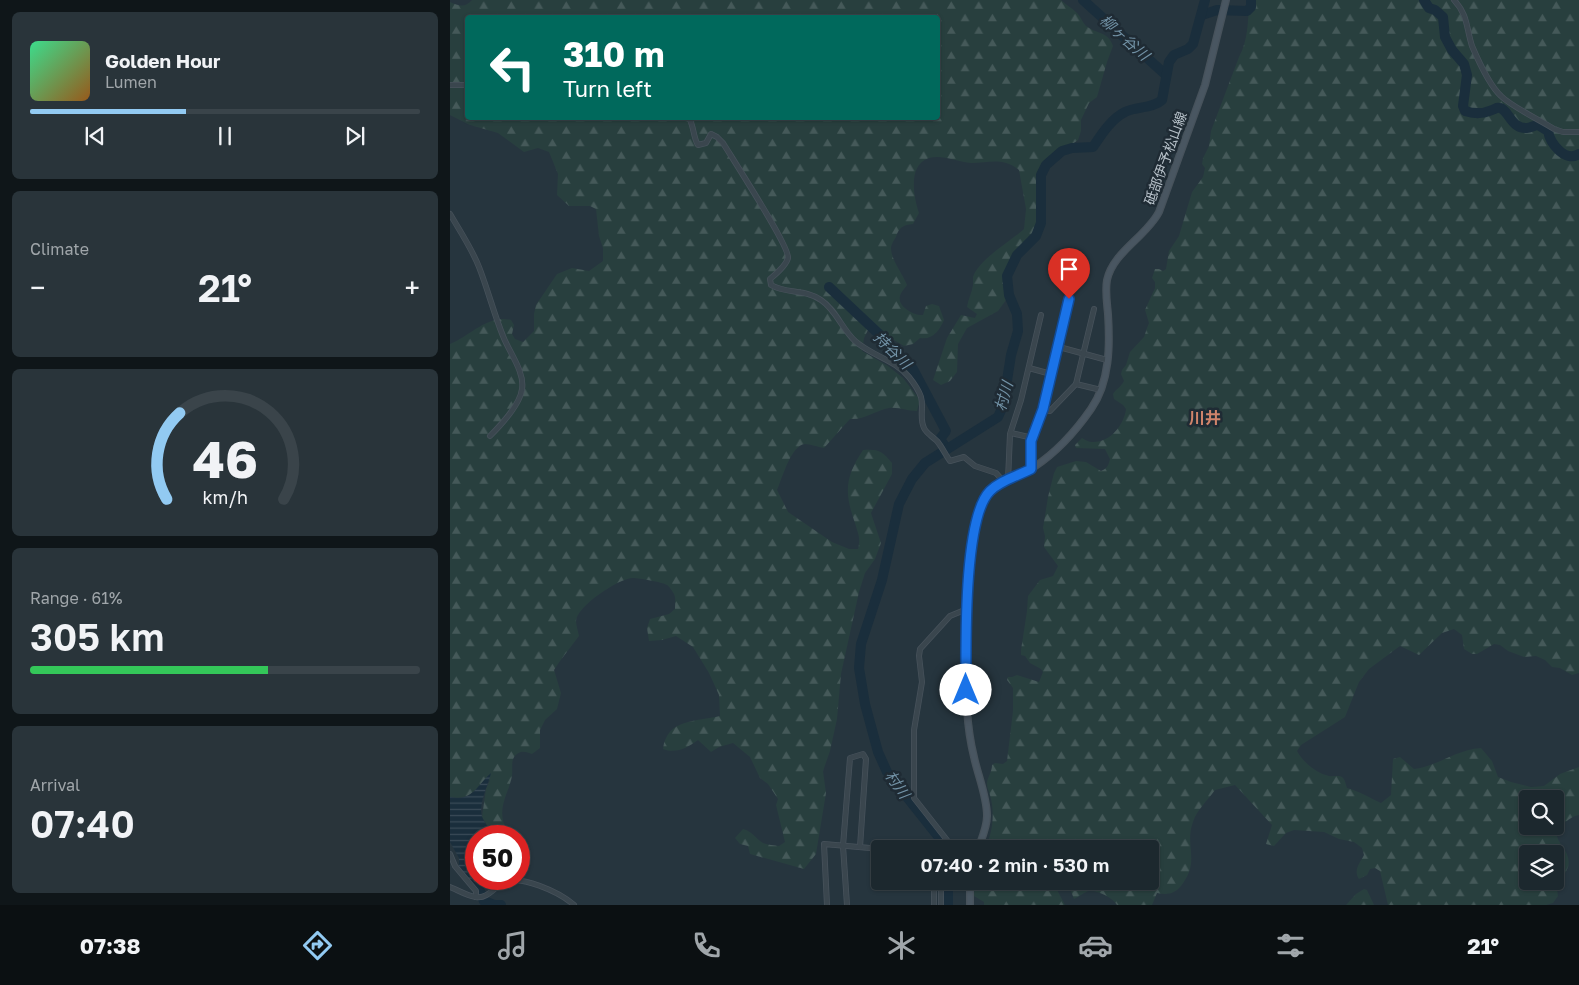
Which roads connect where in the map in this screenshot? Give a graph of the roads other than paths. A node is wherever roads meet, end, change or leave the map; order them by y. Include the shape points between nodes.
1 (1227, 0) edge
2 (1454, 0) edge
3 (450, 85) edge
4 (465, 85) edge
5 (690, 120) edge
6 (1579, 132) edge
7 (450, 214) edge
8 (1069, 299) dead end
9 (1094, 309) dead end
10 (1041, 315) dead end
11 (1059, 347) junction
12 (1082, 353) junction
13 (1108, 360) junction
14 (1029, 368) junction
15 (1051, 374) junction
16 (1076, 384) junction
17 (1101, 390) junction
18 (1043, 409) junction
19 (1011, 433) junction
20 (490, 436) dead end
21 (1033, 438) junction
22 (1031, 469) junction
23 (1006, 481) junction
24 (967, 609) junction
25 (947, 840) edge
26 (981, 840) edge
27 (843, 846) junction
28 (860, 847) junction
29 (871, 847) edge
30 (450, 854) edge
31 (450, 887) edge
32 (934, 890) edge
33 (941, 890) edge
34 (970, 890) edge
35 (476, 897) junction
36 (574, 905) edge
37 (827, 905) edge
38 (848, 905) edge
39 (934, 905) edge
40 (941, 905) edge
41 (970, 905) edge

1 - 13 main road, 砥部伊予松山線 via 1205,85 1159,212 1143,235 1120,256 1107,279
2 - 6 street via 1464,12 1477,58 1502,97 1554,129
3 - 4 street
5 - 23 street via 698,145 706,143 711,134 722,143 785,248 786,262 770,279 770,285 806,292 823,301 856,342 894,364 909,378 921,397 924,429 950,460 964,457
7 - 20 street via 479,268 521,379 522,390 517,402
8 - 11 street
9 - 12 street
10 - 14 street
11 - 12 street
11 - 15 street
12 - 13 street
12 - 16 street
13 - 17 main road, 砥部伊予松山線
14 - 15 street
14 - 19 street
15 - 18 street
16 - 17 street
16 - 18 street via 1050,411
17 - 22 main road, 砥部伊予松山線 via 1063,444
18 - 21 street
19 - 21 street
19 - 23 street
21 - 22 street
22 - 23 main road, 砥部伊予松山線
23 - 24 main road, 砥部伊予松山線 via 990,491 974,524
24 - 25 street via 950,616 920,649 922,682 914,730 914,798
24 - 26 main road, 砥部伊予松山線 via 966,706 987,816
27 - 28 street
27 - 28 street via 850,758 863,754 866,759
27 - 37 street via 824,844
27 - 38 street
28 - 29 street
30 - 35 street via 455,866 476,891
31 - 35 street
32 - 39 street
33 - 40 street
34 - 41 main road
35 - 36 street via 484,896 510,880 550,890

